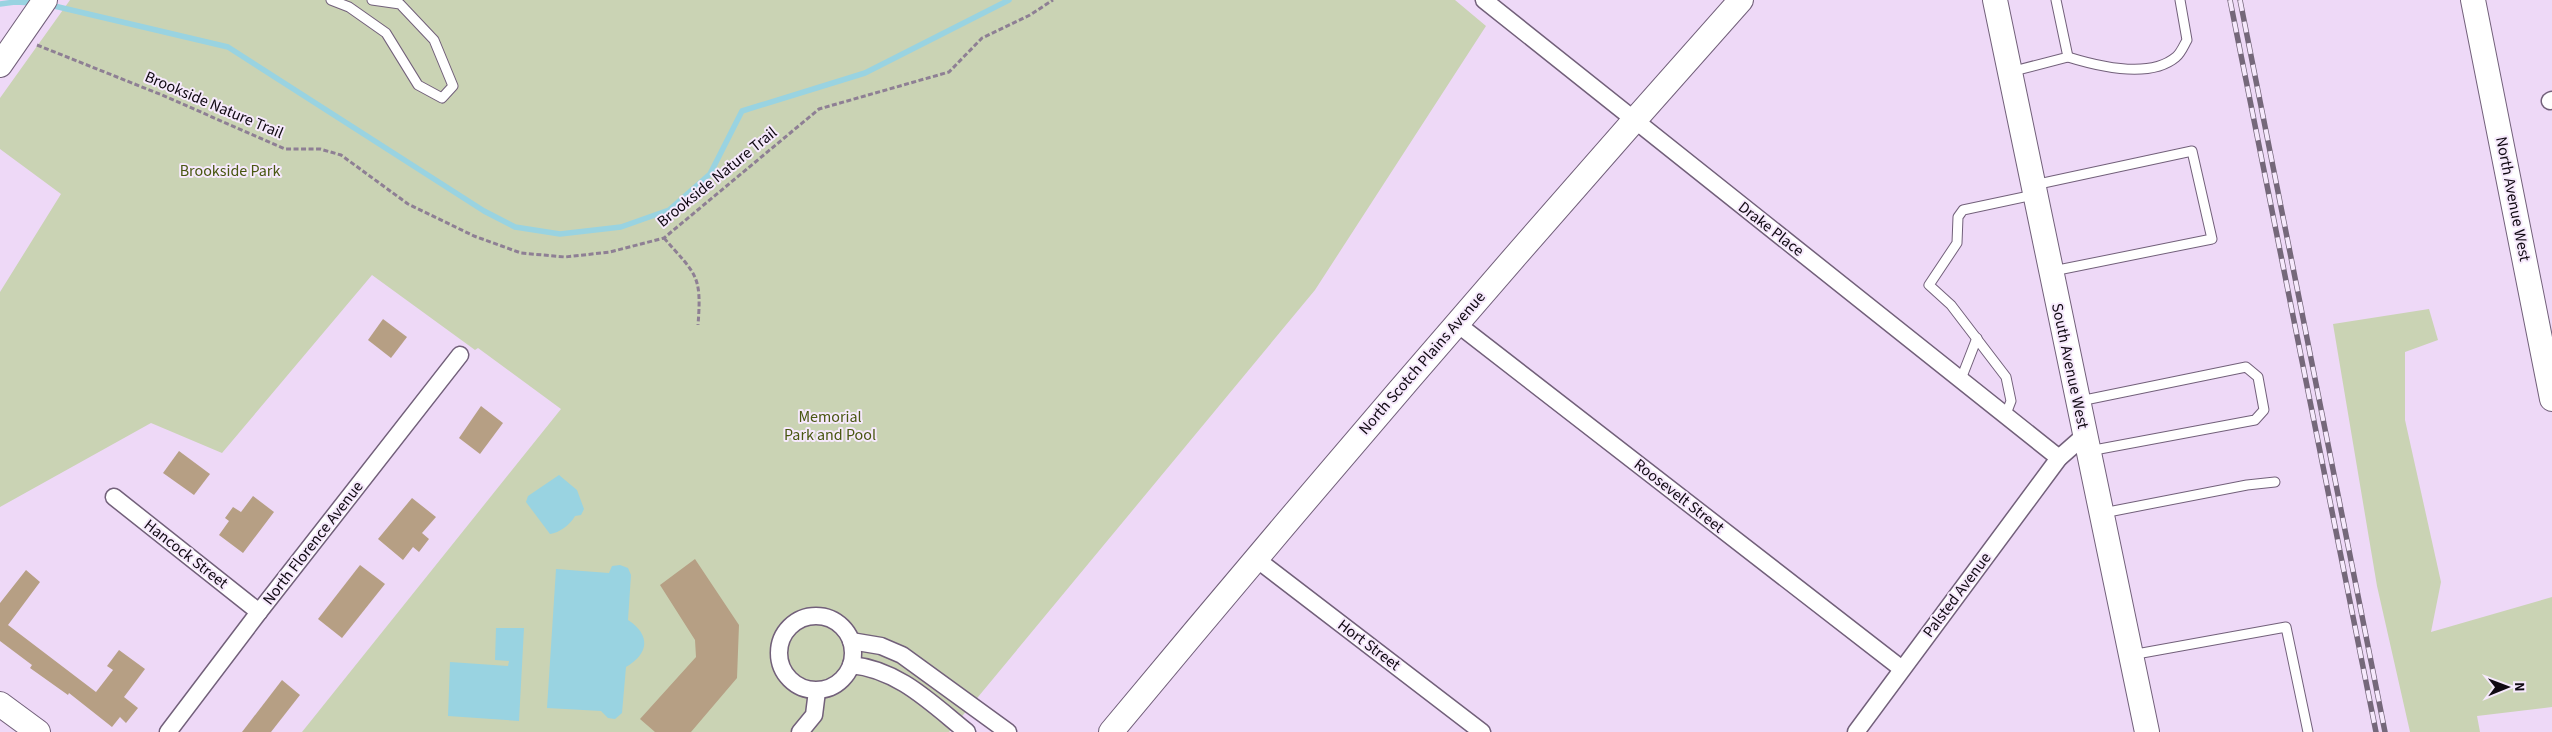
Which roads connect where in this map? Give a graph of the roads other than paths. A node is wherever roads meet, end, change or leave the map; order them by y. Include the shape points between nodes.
1 (45, 0) edge
2 (331, 0) edge
3 (372, 0) edge
4 (1484, 0) edge
5 (1741, 0) edge
6 (1995, 0) edge
7 (2056, 0) edge
8 (2180, 0) edge
9 (2473, 0) edge
10 (2068, 57) junction
11 (0, 65) edge
12 (2010, 72) junction
13 (1633, 121) junction
14 (2034, 190) junction
15 (2050, 272) junction
16 (1456, 323) junction
17 (1977, 338) junction
18 (460, 355) dead end
19 (1961, 379) junction
20 (2551, 391) edge
21 (2077, 401) junction
22 (2006, 414) junction
23 (2086, 444) junction
24 (2059, 458) junction
25 (2275, 482) dead end
26 (114, 497) dead end
27 (2100, 513) junction
28 (1255, 558) junction
29 (259, 612) junction
30 (851, 641) junction
31 (2131, 655) junction
32 (851, 665) junction
33 (1902, 669) junction
34 (817, 691) junction
35 (0, 704) edge
36 (38, 732) edge
37 (168, 732) edge
38 (800, 732) edge
39 (967, 732) edge
40 (1008, 732) edge
41 (1111, 732) edge
42 (1482, 732) edge
43 (1856, 732) edge
44 (2147, 732) edge
45 (2308, 732) edge

1 - 11 main road
2 - 3 lane via 349,7 386,33 418,85 442,98 453,86 434,40 400,4
4 - 13 street, Drake Place
5 - 13 main road, North Scotch Plains Avenue
6 - 12 main road, South Avenue West
7 - 10 lane
8 - 10 lane via 2187,40 2176,56 2154,67 2131,68 2099,66
9 - 20 main road, North Avenue West
10 - 12 lane
12 - 14 main road, South Avenue West
13 - 16 main road, North Scotch Plains Avenue
13 - 19 street, Drake Place
14 - 15 main road, South Avenue West
14 - 15 lane via 2192,151 2212,240
14 - 17 lane via 1962,210 1958,217 1957,243 1929,285 1951,305
15 - 21 main road, South Avenue West
16 - 28 main road, North Scotch Plains Avenue
16 - 33 street, Roosevelt Street
17 - 19 lane
17 - 22 lane via 2006,377 2011,401
18 - 29 street, North Florence Avenue
19 - 22 street, Drake Place
21 - 23 main road, South Avenue West
21 - 23 lane via 2246,367 2258,377 2264,410 2255,420
22 - 24 street, Drake Place
23 - 24 street, Palsted Avenue
23 - 27 main road, South Avenue West
24 - 33 street, Palsted Avenue
25 - 27 lane via 2247,484
26 - 29 street, Hancock Street
27 - 31 main road, South Avenue West
28 - 41 main road, North Scotch Plains Avenue
28 - 42 street, Hort Street
29 - 37 street, North Florence Avenue
30 - 32 street
30 - 34 street via 838,624 817,616 805,617 786,631 778,654 783,671 794,684
30 - 40 street via 881,646 902,655
31 - 44 main road, South Avenue West
31 - 45 lane via 2286,627
32 - 34 street via 838,684
32 - 39 street via 878,669 895,678
33 - 43 street, Palsted Avenue
34 - 38 street via 814,715
35 - 36 main road

